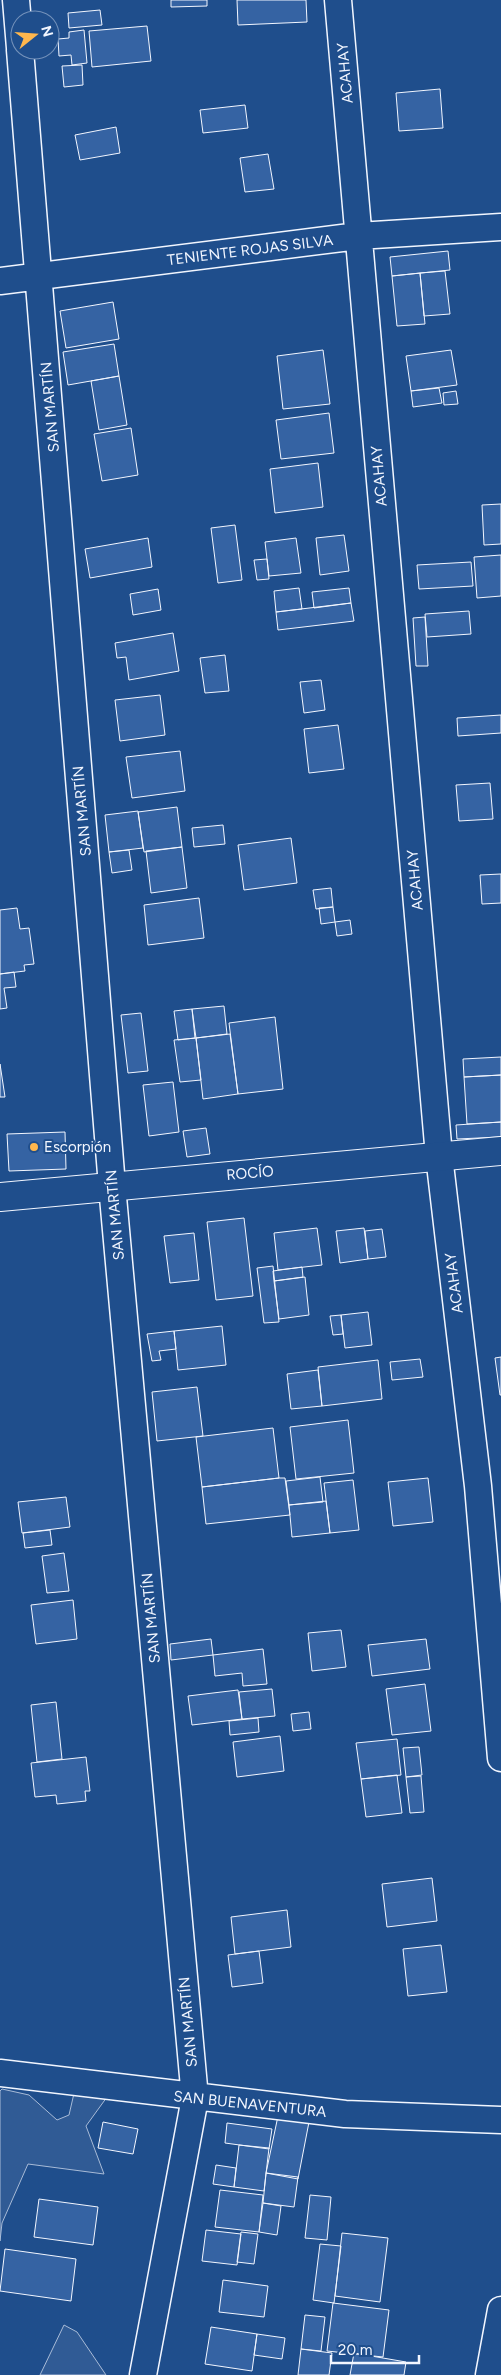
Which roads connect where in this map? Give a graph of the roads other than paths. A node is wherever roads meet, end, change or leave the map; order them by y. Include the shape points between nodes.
1 (338, 0) edge
2 (21, 60) edge
3 (501, 227) edge
4 (358, 236) junction
5 (40, 277) junction
6 (0, 281) edge
7 (501, 1151) edge
8 (439, 1156) junction
9 (112, 1186) junction
10 (0, 1196) edge
11 (490, 1484) edge
12 (501, 1758) edge
13 (0, 2073) edge
14 (195, 2098) junction
15 (501, 2120) edge
16 (501, 2310) edge
17 (143, 2375) edge
18 (490, 2375) edge

1 - 4 street, ACAHAY
2 - 5 street, SAN MARTÍN
3 - 4 street, TENIENTE ROJAS SILVA
4 - 5 street, TENIENTE ROJAS SILVA
4 - 8 street, ACAHAY
5 - 6 street, TENIENTE ROJAS SILVA
5 - 9 street, SAN MARTÍN
7 - 8 main road, ROCÍO
8 - 9 main road, ROCÍO
8 - 11 street, ACAHAY
9 - 10 main road, ROCÍO
9 - 14 street, SAN MARTÍN
11 - 12 street, ACAHAY
13 - 14 street, SAN BUENAVENTURA
14 - 15 street, SAN BUENAVENTURA via 345,2114
14 - 17 street, SAN MARTÍN
16 - 18 street

